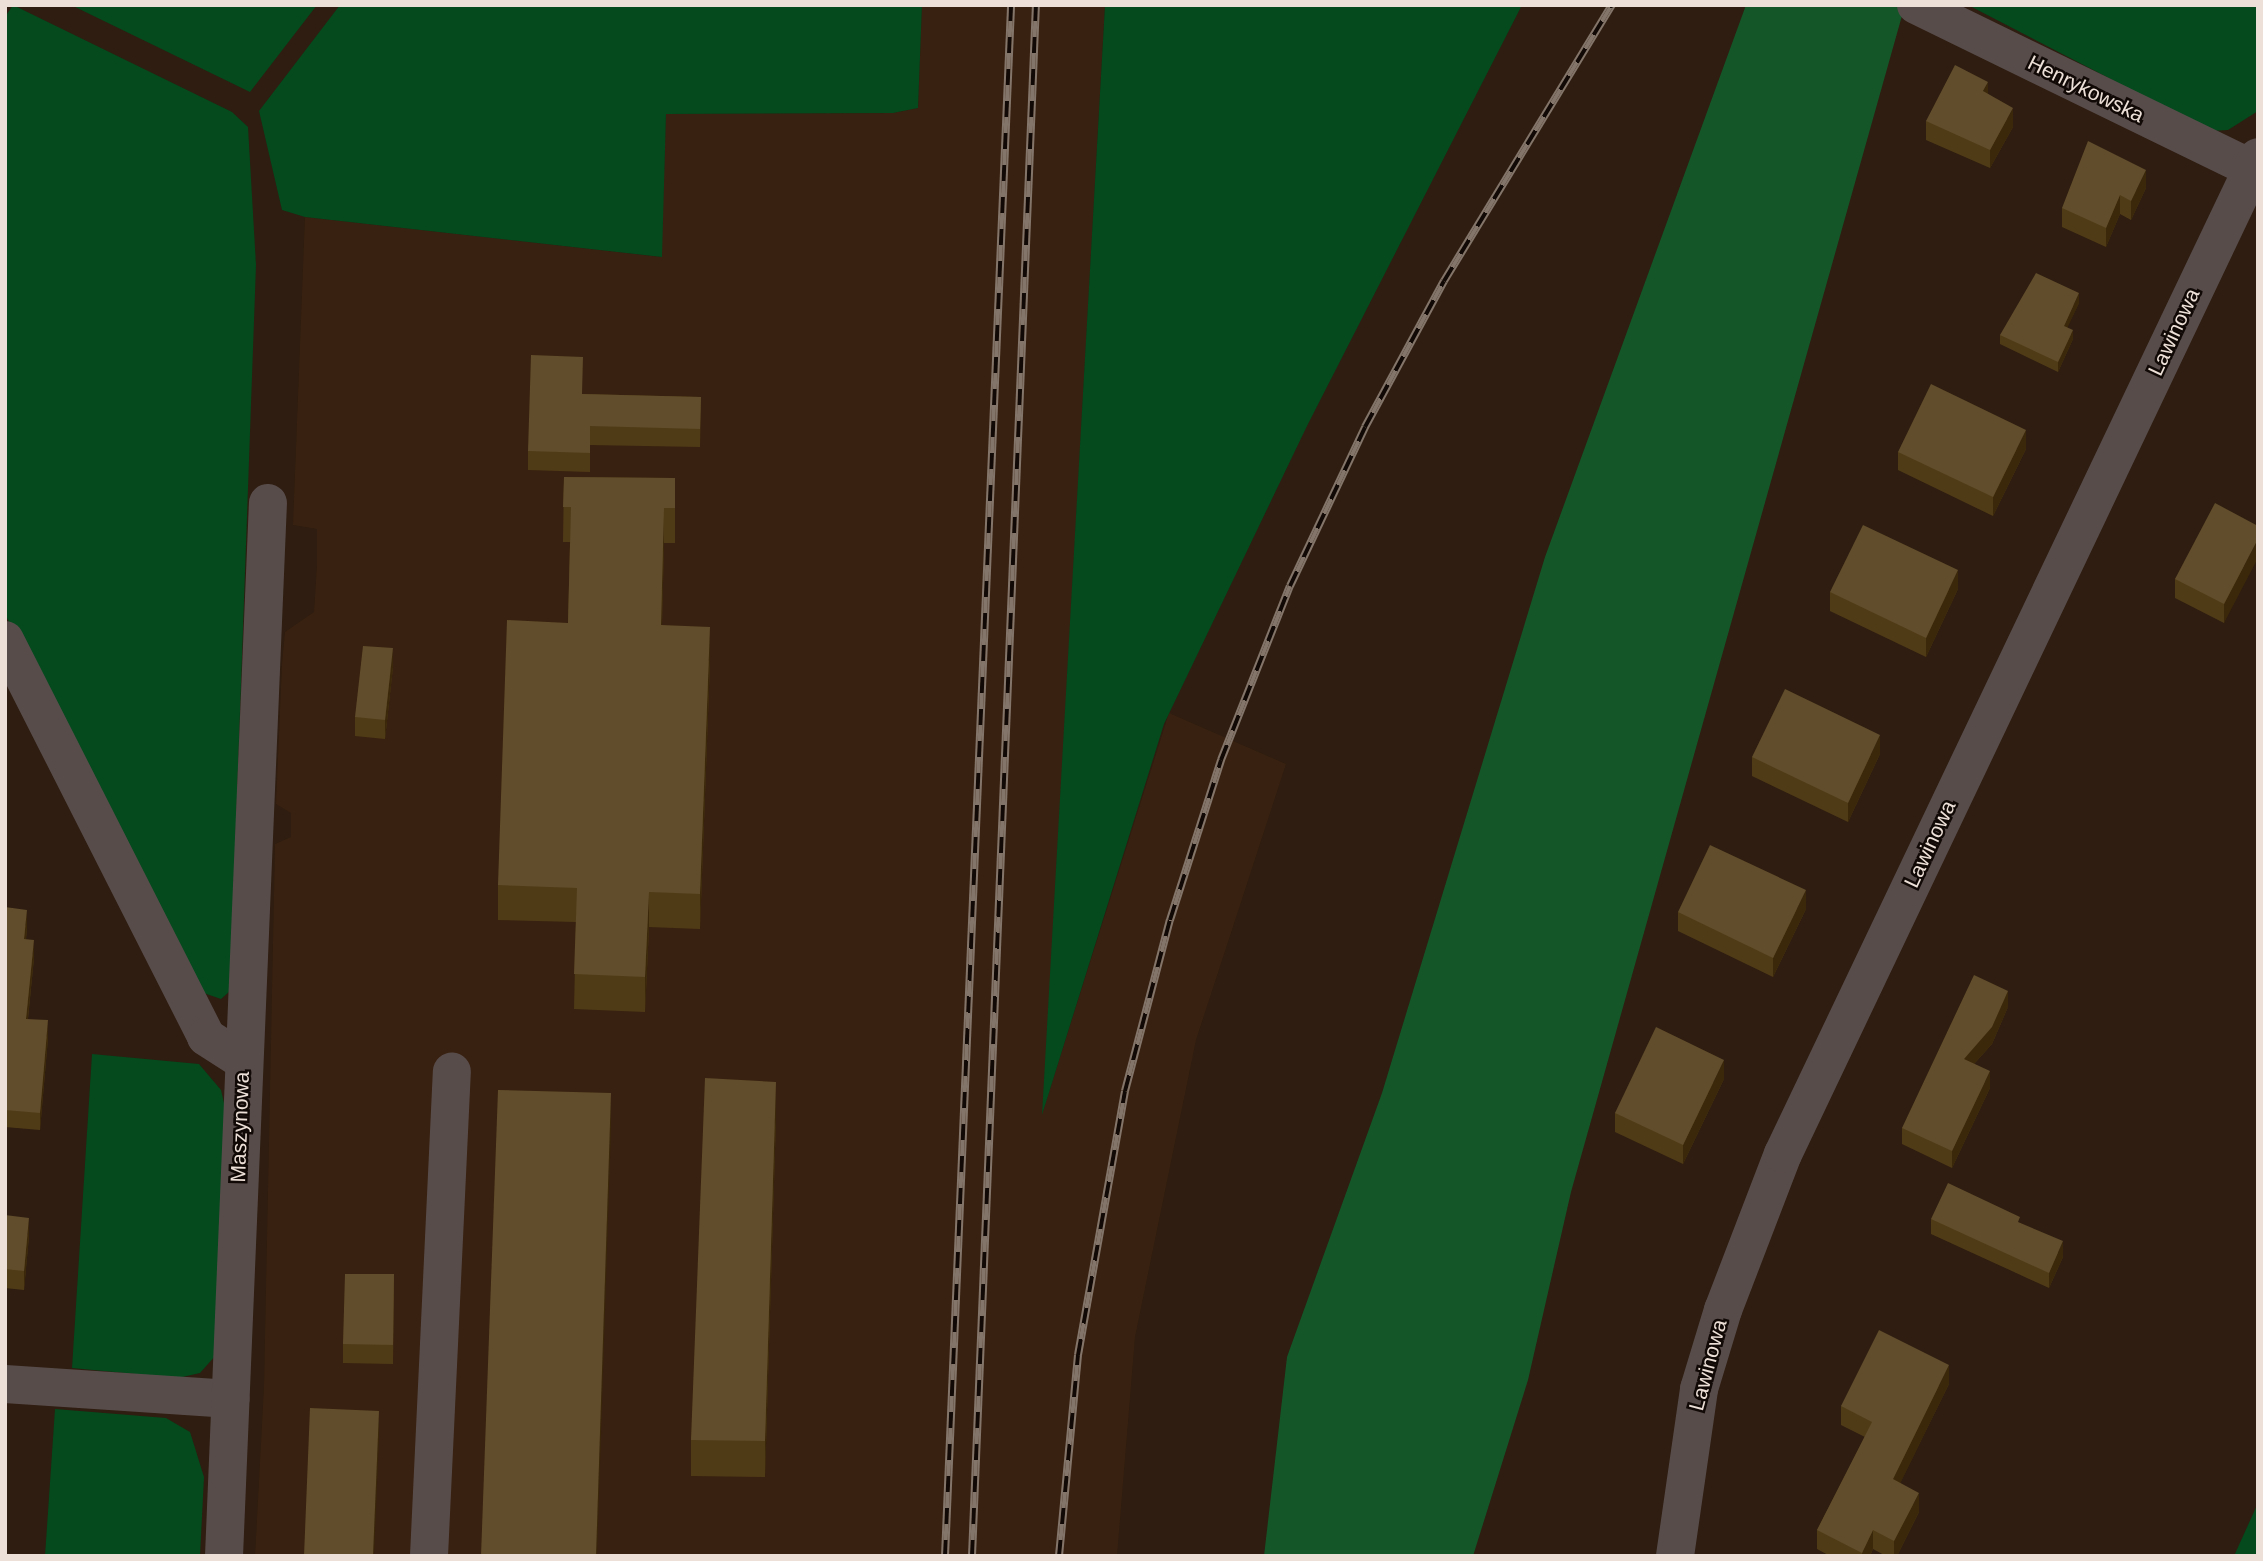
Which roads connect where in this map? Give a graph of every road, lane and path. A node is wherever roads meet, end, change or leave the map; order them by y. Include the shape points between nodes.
1 (1916, 5) edge
2 (2256, 166) edge
3 (268, 503) dead end
4 (5, 640) edge
5 (242, 1060) junction
6 (452, 1072) dead end
7 (5, 1384) edge
8 (231, 1399) junction
9 (224, 1556) edge
10 (429, 1556) edge
11 (1675, 1556) edge

1 - 2 street, Henrykowska
2 - 11 street, Lawinowa via 1783,1154 1723,1310 1699,1389
3 - 5 street
4 - 5 street, Maszynowa via 206,1037
5 - 8 street, Maszynowa
6 - 10 street
7 - 8 street
8 - 9 street, Maszynowa

